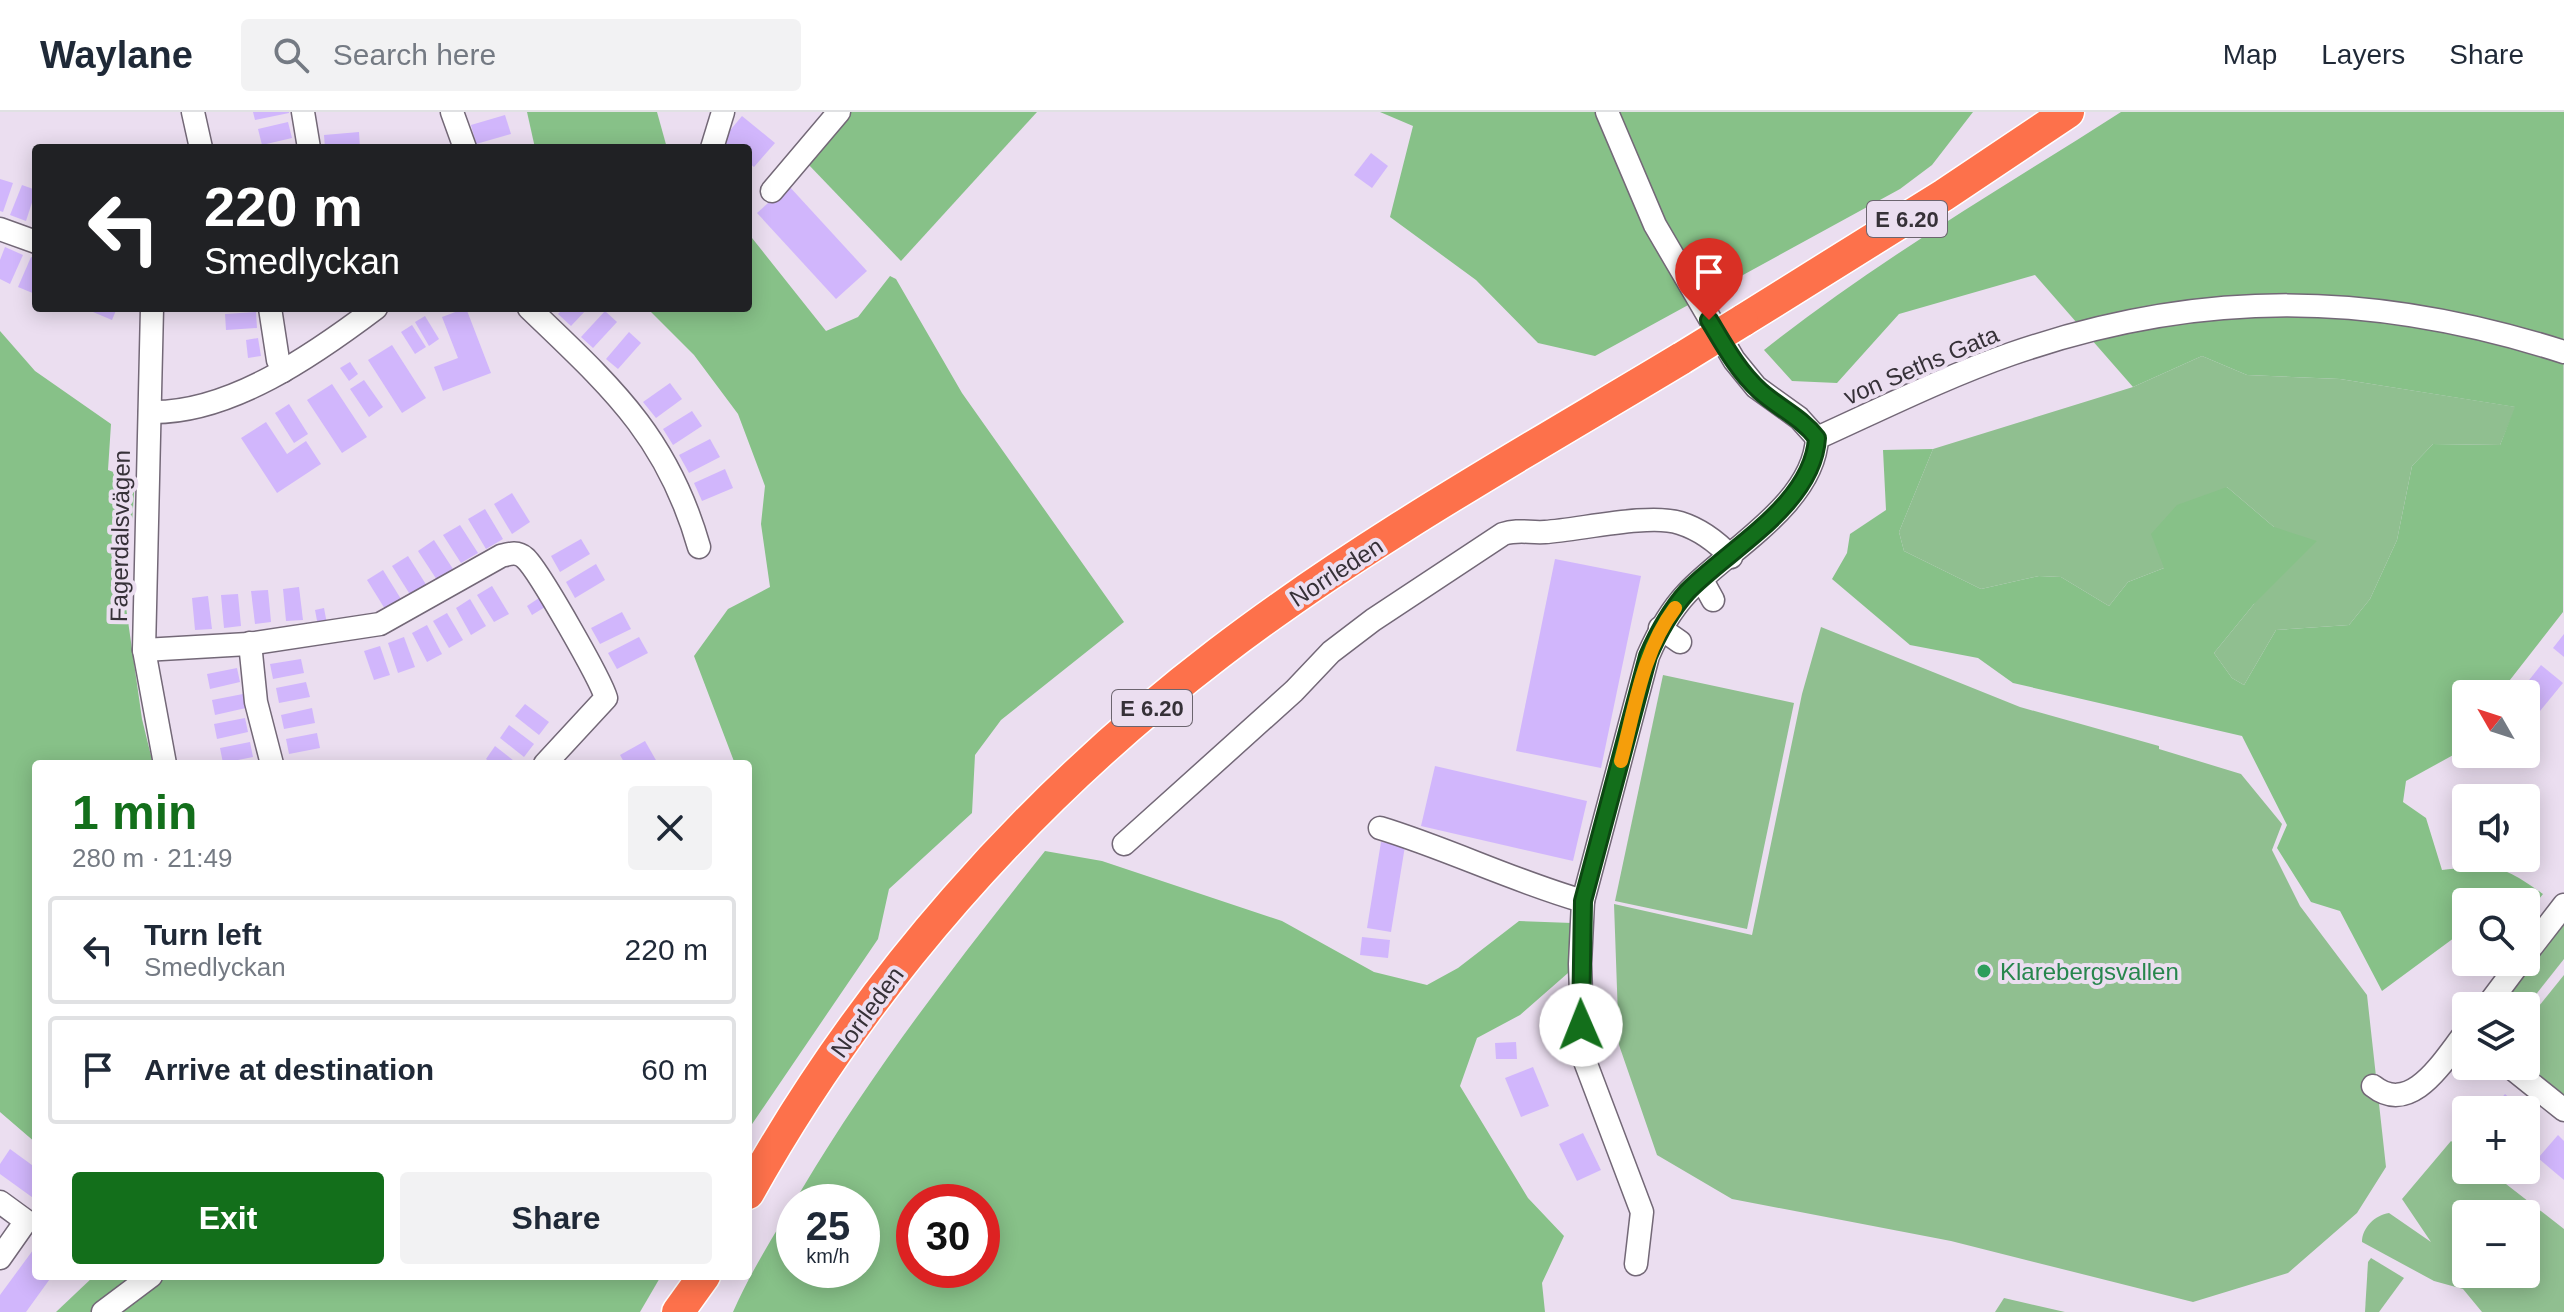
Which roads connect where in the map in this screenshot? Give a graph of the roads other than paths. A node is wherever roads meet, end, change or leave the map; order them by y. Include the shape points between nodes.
1 (193, 112) edge
2 (303, 112) edge
3 (452, 112) edge
4 (723, 112) edge
5 (839, 112) edge
6 (1607, 112) edge
7 (2068, 112) edge
8 (200, 144) edge
9 (308, 144) edge
10 (464, 144) edge
11 (713, 144) edge
12 (772, 191) dead end
13 (0, 229) edge
14 (32, 241) edge
15 (152, 312) edge
16 (271, 312) edge
17 (370, 312) edge
18 (533, 312) edge
19 (2564, 352) edge
20 (283, 371) junction
21 (150, 412) junction
22 (1817, 438) junction
23 (699, 547) dead end
24 (1731, 557) junction
25 (1660, 628) junction
26 (1680, 642) dead end
27 (250, 643) junction
28 (144, 650) junction
29 (164, 760) edge
30 (271, 760) edge
31 (549, 760) edge
32 (1380, 828) dead end
33 (1124, 844) dead end
34 (1583, 901) junction
35 (2564, 905) edge
36 (2540, 936) edge
37 (2452, 1049) edge
38 (2526, 1080) edge
39 (2373, 1086) dead end
40 (2564, 1110) edge
41 (752, 1187) edge
42 (0, 1202) edge
43 (0, 1258) edge
44 (1636, 1264) dead end
45 (146, 1280) edge
46 (701, 1280) edge
47 (704, 1280) edge
48 (103, 1312) edge
49 (678, 1312) edge
50 (694, 1312) edge

1 - 8 street
2 - 9 street
3 - 10 street
4 - 11 street
5 - 12 street
6 - 22 street via 1655,225 1734,360 1756,387
7 - 41 highway, Norrleden / E 6.20, bridge via 1906,220 1494,470 1219,653 1087,764 925,933 850,1032
13 - 14 street
15 - 21 street, Fagerdalsvägen
16 - 20 street
17 - 20 street
18 - 23 street via 608,383 654,442 686,505
19 - 22 street, von Seths Gata via 2480,328 2360,307 2284,303 2191,309 2012,354
20 - 21 street via 197,406
21 - 28 street, Fagerdalsvägen
22 - 24 street via 1814,456 1780,511
24 - 25 street via 1707,590
24 - 33 street via 1677,522 1541,533 1517,529 1503,534 1331,652
25 - 26 street
25 - 34 street
27 - 28 street
27 - 30 street via 256,702
27 - 31 street via 380,624 515,553 525,558 559,612 606,698
28 - 29 street, Fagerdalsvägen
32 - 34 street
34 - 44 street via 1581,1043 1642,1212
35 - 36 street
37 - 39 street via 2423,1084 2405,1095 2393,1097
38 - 40 street
42 - 43 street via 26,1221
45 - 48 street
46 - 49 highway
47 - 50 highway

